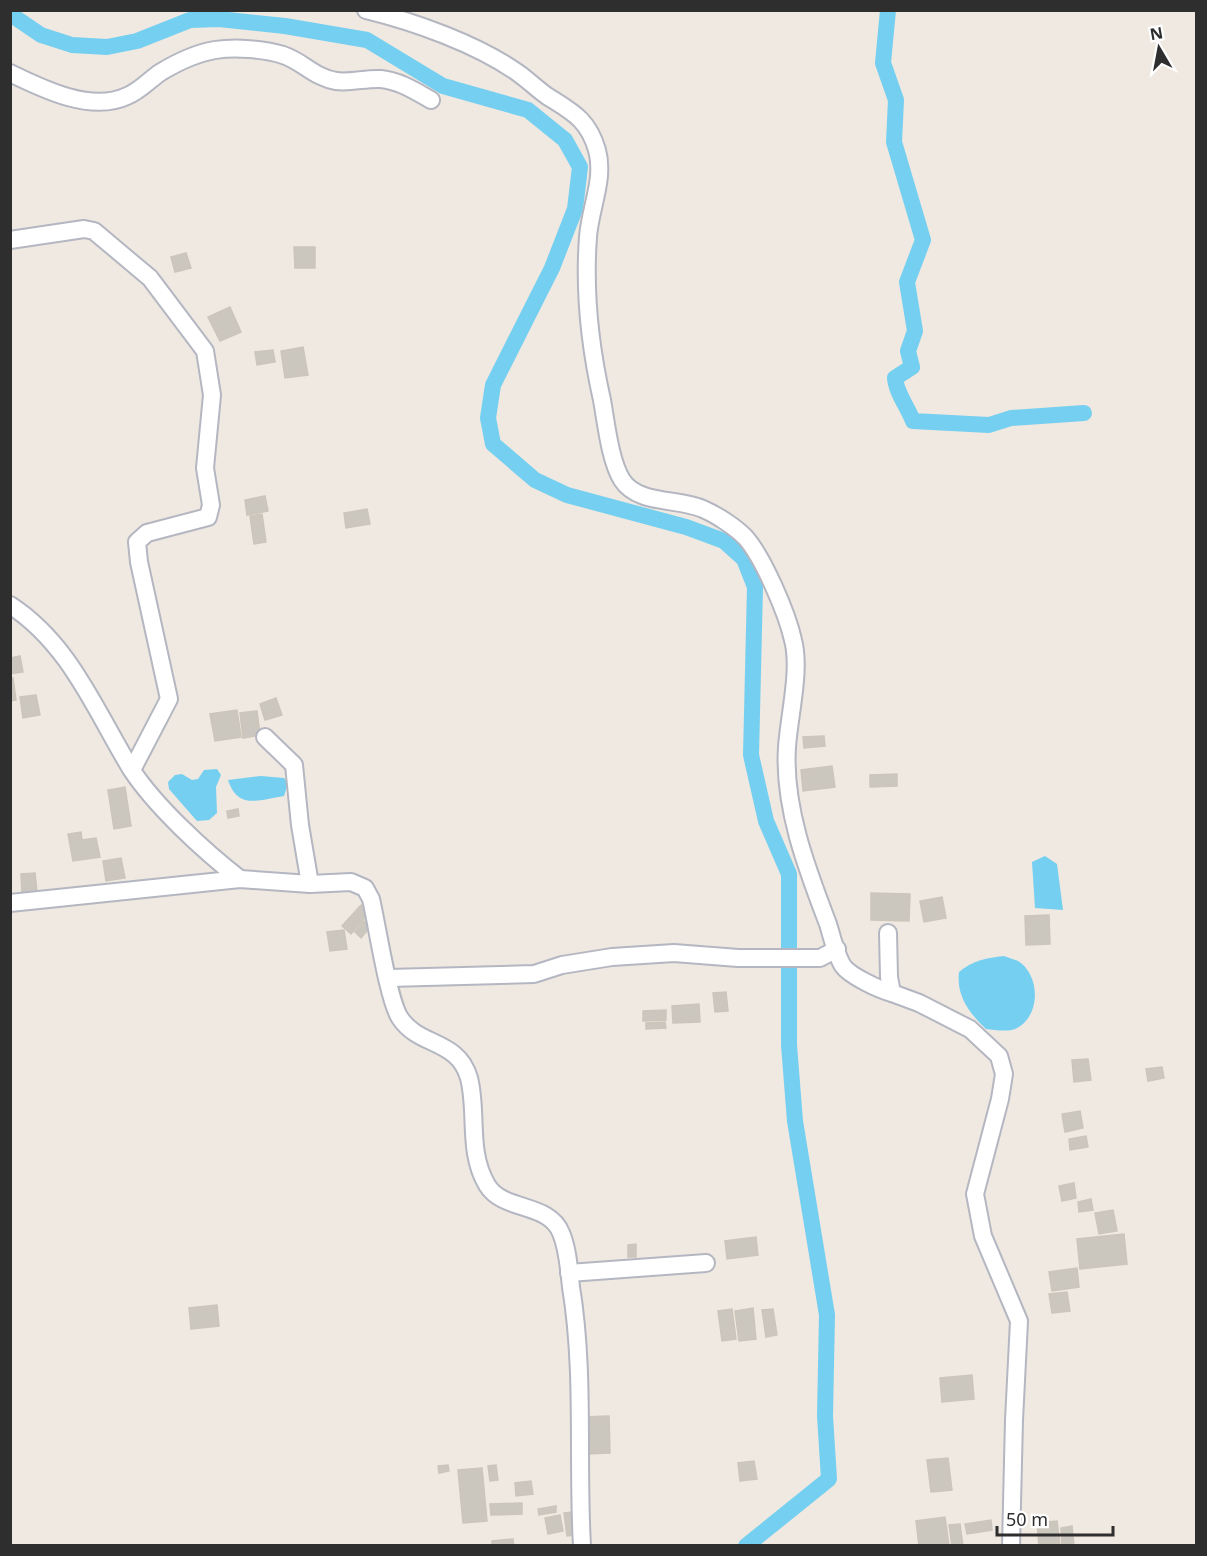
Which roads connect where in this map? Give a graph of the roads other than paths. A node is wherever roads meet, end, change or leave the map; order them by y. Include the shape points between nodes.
1 (366, 10) edge
2 (10, 72) edge
3 (431, 100) dead end
4 (10, 240) edge
5 (10, 605) edge
6 (265, 737) dead end
7 (132, 770) junction
8 (240, 879) junction
9 (310, 884) junction
10 (10, 903) edge
11 (888, 933) dead end
12 (837, 949) junction
13 (389, 978) junction
14 (892, 993) junction
15 (706, 1263) dead end
16 (569, 1273) junction
17 (582, 1545) edge
18 (1011, 1545) edge

1 - 12 street via 481,51 570,108 586,126 597,150 600,177 588,237 591,338 621,480 632,491 702,508 744,536 761,561 794,642 794,691 786,749 789,798 809,872
2 - 3 street via 54,93 83,100 114,101 184,60 215,50 251,50 284,55 337,81 403,84
4 - 7 street via 94,231 150,278 205,351 212,395 205,468 211,505 208,517 147,533 137,542 169,699
5 - 7 street via 30,617 75,670
6 - 9 street via 294,765
7 - 8 street via 180,825
8 - 9 street
8 - 10 street
9 - 13 street via 351,882 365,888
11 - 14 street
12 - 13 street via 820,958 674,953 612,957 534,974
12 - 14 street via 844,968 879,990
13 - 16 street via 399,1017 417,1035 458,1056 469,1078 473,1134 479,1168 488,1187 505,1200 545,1214 561,1231
14 - 18 street via 970,1029 999,1056 1004,1074 975,1194 983,1236 1019,1321
15 - 16 street
16 - 17 street via 577,1319

